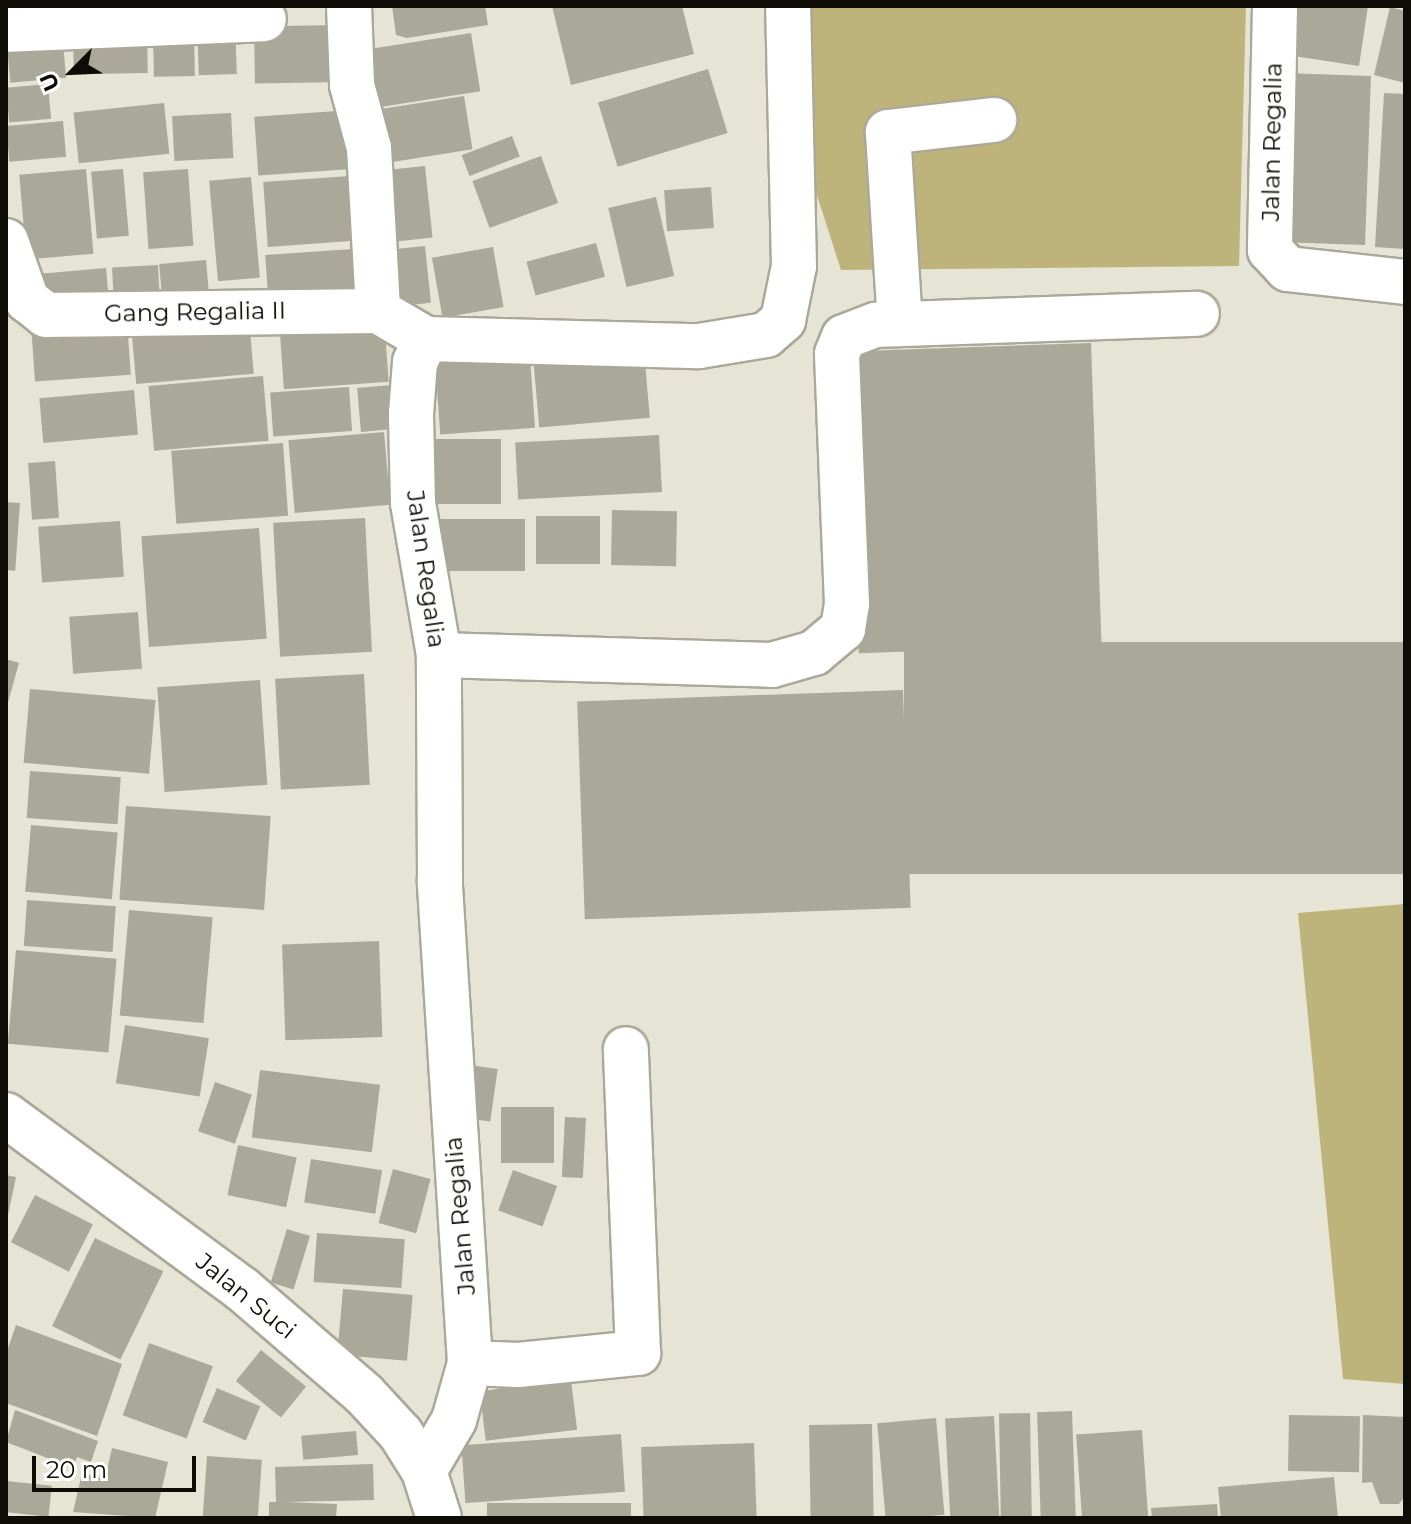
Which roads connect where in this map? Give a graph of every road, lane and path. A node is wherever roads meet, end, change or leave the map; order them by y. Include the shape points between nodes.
1 (349, 6) edge
2 (788, 6) edge
3 (1275, 6) edge
4 (264, 19) dead end
5 (6, 30) edge
6 (994, 120) dead end
7 (6, 241) edge
8 (1405, 282) edge
9 (378, 311) junction
10 (1197, 314) dead end
11 (900, 324) junction
12 (426, 339) junction
13 (439, 655) junction
14 (626, 1049) dead end
15 (6, 1115) edge
16 (470, 1363) junction
17 (424, 1471) junction
18 (439, 1518) edge

1 - 9 street via 352,85 369,148
2 - 12 street via 794,266 783,320 766,335 738,344
3 - 8 street, Jalan Regalia via 1270,250 1288,269
4 - 5 street
6 - 11 street via 888,132
7 - 9 street, Gang Regalia II via 33,311 46,315
9 - 12 street
10 - 11 street
11 - 13 street via 857,330 844,337 837,354 847,604 843,629 830,645 772,665
12 - 13 street, Jalan Regalia via 415,362 413,503
13 - 16 street, Jalan Regalia via 440,880
14 - 16 street via 638,1353 518,1365
15 - 17 street, Jalan Suci via 242,1289 364,1394 401,1434
16 - 17 street, Jalan Regalia via 454,1420
17 - 18 street, Jalan Suci

